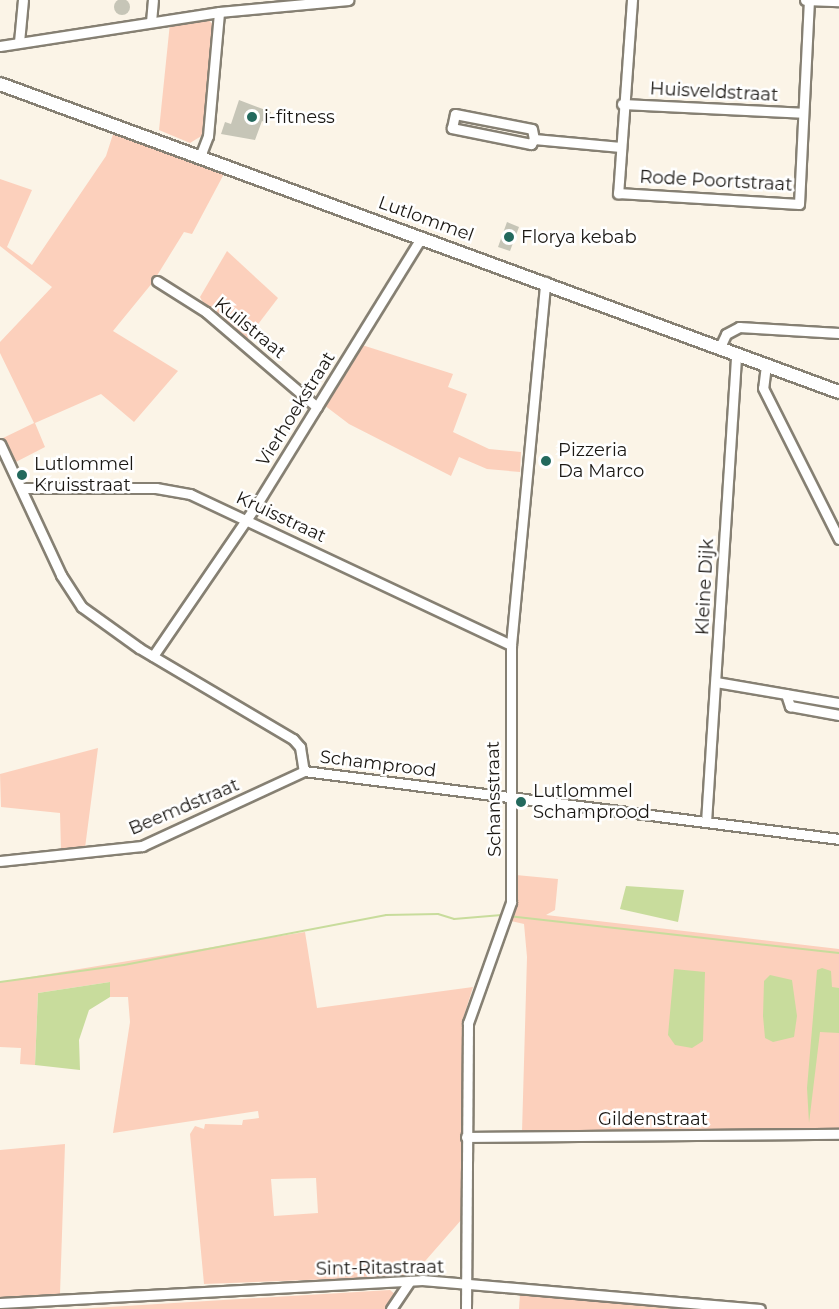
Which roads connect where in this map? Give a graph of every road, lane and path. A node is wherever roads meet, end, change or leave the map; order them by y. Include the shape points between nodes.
1 (23, 0) edge
2 (153, 0) edge
3 (348, 0) edge
4 (632, 0) edge
5 (807, 0) edge
6 (839, 1) edge
7 (219, 12) junction
8 (151, 22) junction
9 (19, 42) junction
10 (0, 46) edge
11 (0, 84) edge
12 (622, 104) junction
13 (803, 113) junction
14 (534, 139) junction
15 (621, 147) junction
16 (201, 154) junction
17 (422, 237) junction
18 (157, 281) dead end
19 (545, 282) junction
20 (839, 333) edge
21 (720, 347) junction
22 (736, 354) junction
23 (766, 365) junction
24 (839, 392) edge
25 (317, 407) junction
26 (0, 444) edge
27 (21, 489) junction
28 (247, 518) junction
29 (839, 539) edge
30 (511, 645) junction
31 (153, 656) junction
32 (716, 682) junction
33 (786, 694) junction
34 (839, 703) edge
35 (839, 715) edge
36 (304, 771) junction
37 (513, 798) junction
38 (706, 822) junction
39 (839, 839) edge
40 (0, 861) edge
41 (839, 1134) edge
42 (466, 1137) junction
43 (410, 1281) junction
44 (466, 1284) junction
45 (0, 1303) edge
46 (391, 1309) edge
47 (466, 1309) edge
48 (760, 1309) edge

1 - 9 street
2 - 8 street
3 - 7 street
4 - 12 street
5 - 6 street
5 - 13 street, Rode Poortstraat
7 - 8 street
7 - 16 street via 208,136
8 - 9 street
9 - 10 street
11 - 16 main road, Lutlommel
12 - 13 street, Huisveldstraat
12 - 15 street
13 - 15 street, Rode Poortstraat via 799,204 618,193
14 - 14 street via 532,129 454,114 452,128 531,144
14 - 15 street
16 - 17 main road, Lutlommel
17 - 19 main road, Lutlommel
17 - 25 street, Vierhoekstraat
18 - 25 street, Kuilstraat via 232,333
19 - 21 main road, Lutlommel
19 - 30 street, Schansstraat via 540,298
20 - 21 street via 739,327 726,334
21 - 22 main road, Lutlommel
22 - 23 main road, Lutlommel
22 - 32 street, Kleine Dijk
23 - 24 main road, Lutlommel
23 - 29 street via 763,388
25 - 28 street, Vierhoekstraat
26 - 27 street, Schamprood
27 - 28 street, Kruisstraat via 172,489
27 - 31 street, Schamprood via 71,594 99,621
28 - 30 street, Kruisstraat
28 - 31 street, Vierhoekstraat
30 - 37 street, Schansstraat
31 - 36 street, Schamprood via 293,740 300,747
32 - 33 street
32 - 38 street, Kleine Dijk
33 - 34 street
33 - 35 street via 790,706
36 - 37 street, Schamprood
36 - 40 street, Beemdstraat via 142,846
37 - 38 street, Schamprood
37 - 42 street, Schansstraat via 509,917 469,1011
38 - 39 street, Schamprood
41 - 42 street, Gildenstraat
42 - 44 street, Schansstraat
43 - 44 street, Sint-Ritastraat
43 - 45 street, Sint-Ritastraat
43 - 46 street
44 - 47 street, Schansstraat
44 - 48 street, Sint-Ritastraat

